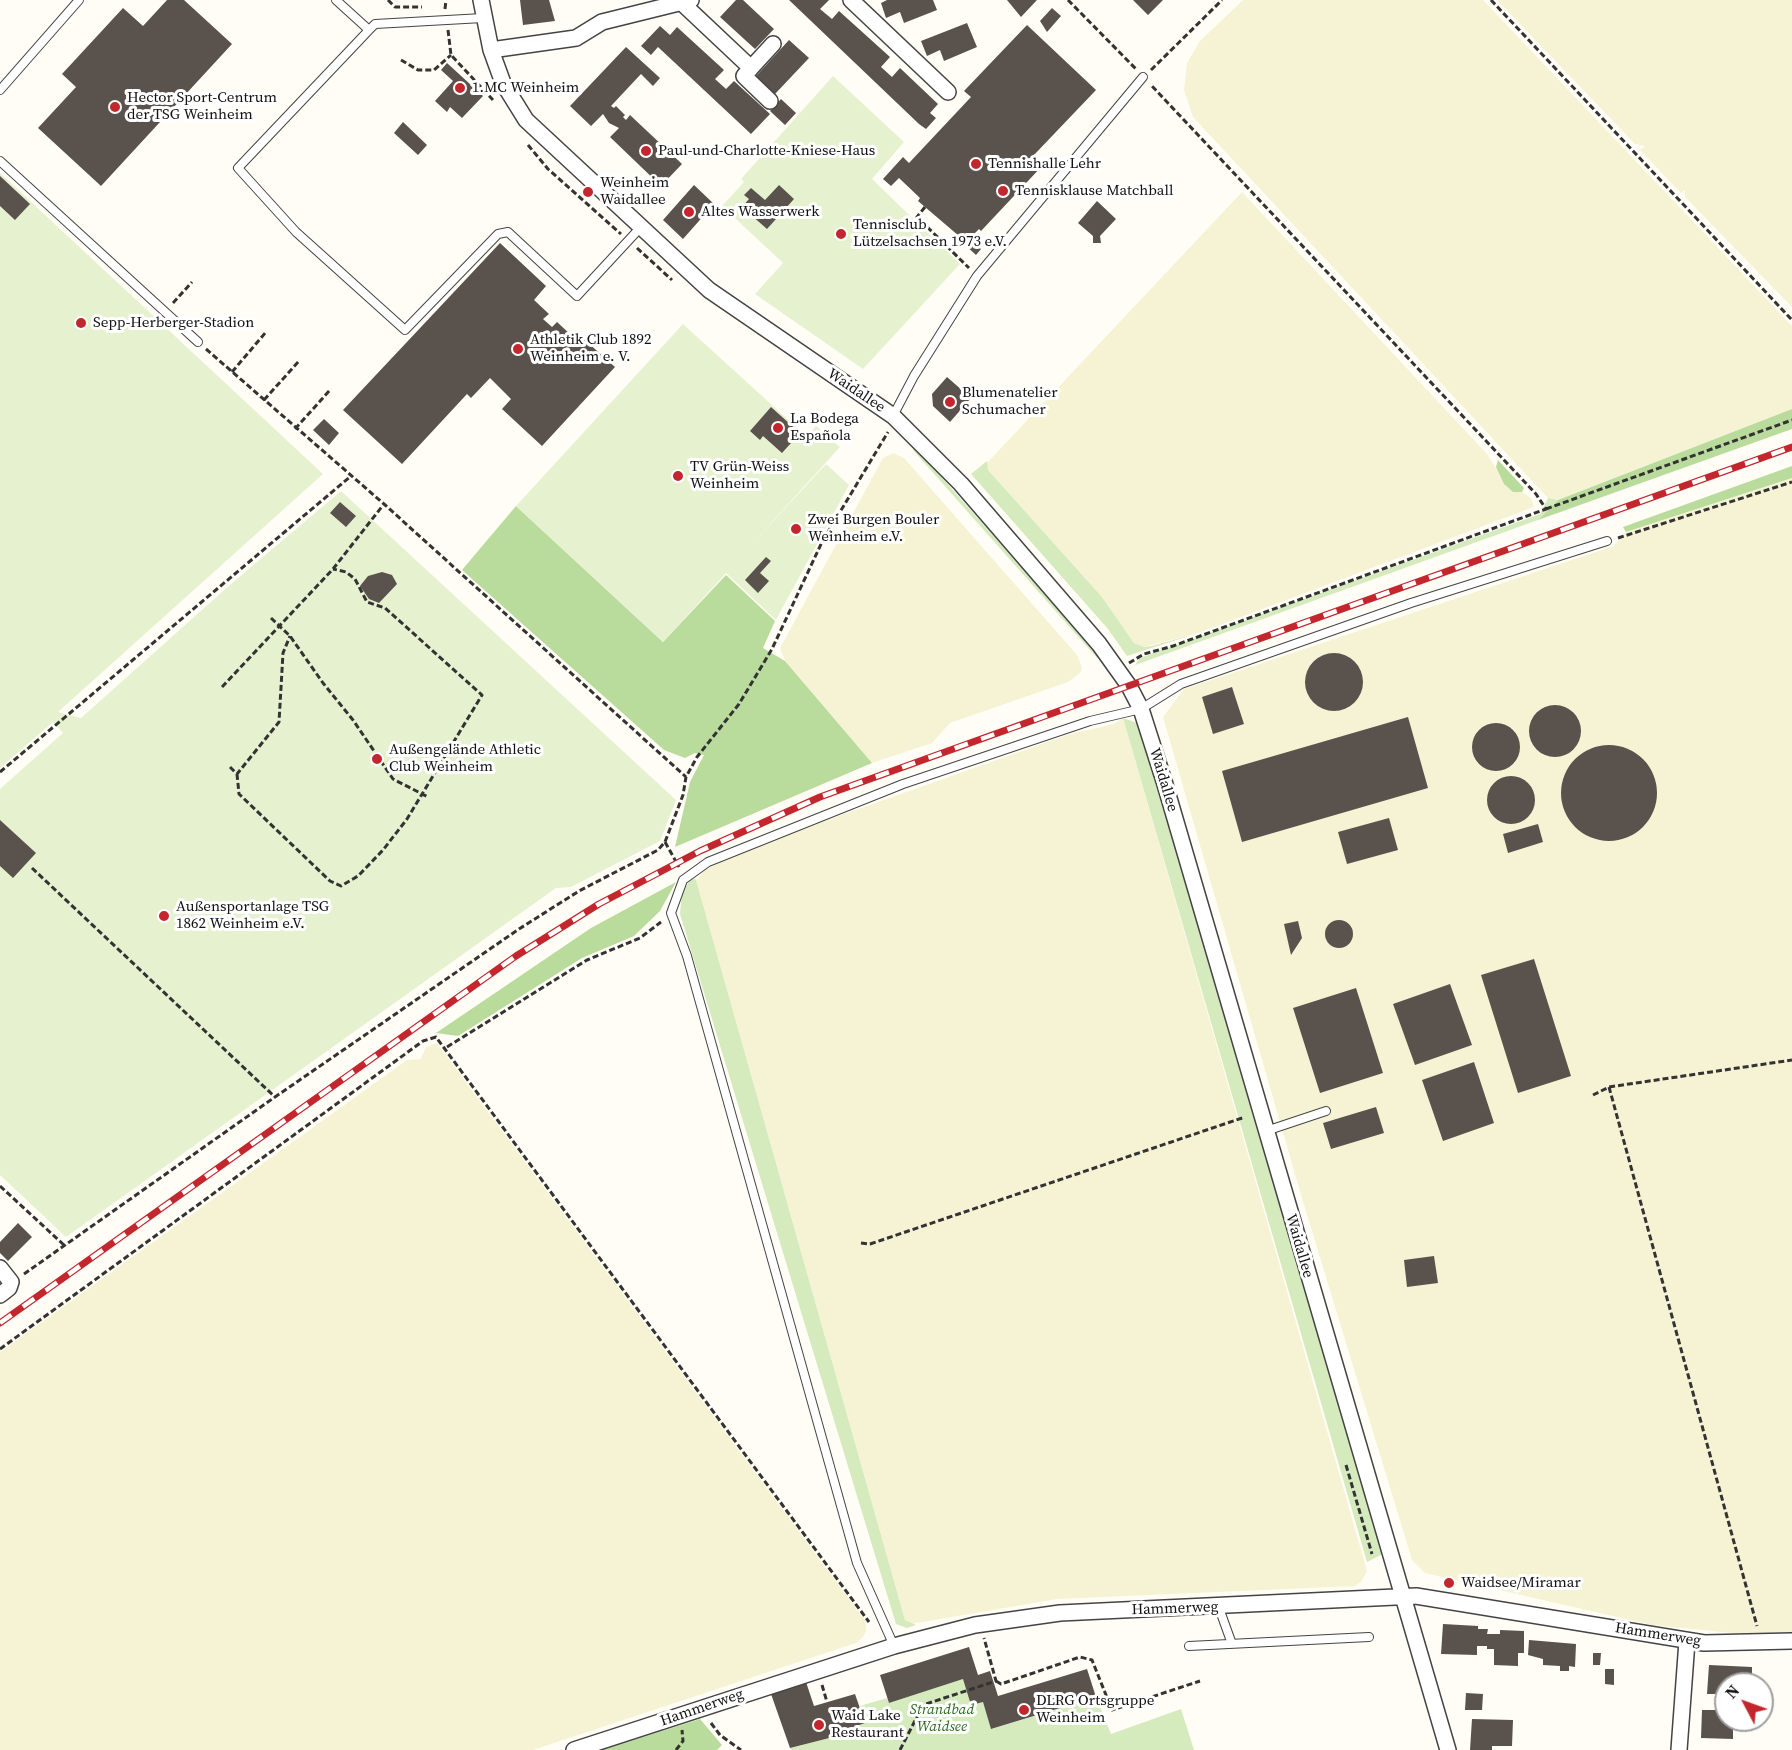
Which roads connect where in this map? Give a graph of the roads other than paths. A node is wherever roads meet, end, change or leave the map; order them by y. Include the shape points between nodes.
1 (79, 0) edge
2 (336, 0) edge
3 (481, 0) edge
4 (851, 0) edge
5 (686, 2) edge
6 (483, 18) junction
7 (369, 30) junction
8 (773, 44) dead end
9 (491, 50) junction
10 (751, 68) junction
11 (1143, 77) road end
12 (0, 90) edge
13 (948, 92) dead end
14 (770, 101) dead end
15 (0, 160) edge
16 (640, 228) junction
17 (198, 342) road end
18 (891, 424) junction
19 (1607, 541) road end
20 (1141, 709) junction
21 (1326, 1111) dead end
22 (1266, 1131) junction
23 (0, 1268) edge
24 (0, 1295) edge
25 (1402, 1598) junction
26 (1219, 1608) junction
27 (1369, 1637) dead end
28 (1687, 1641) junction
29 (1792, 1641) edge
30 (1232, 1644) junction
31 (894, 1646) junction
32 (1189, 1646) dead end
33 (574, 1750) edge
34 (1448, 1750) edge
35 (1678, 1750) edge

1 - 12 lane
2 - 7 lane
3 - 6 street, Waidallee
4 - 13 street
5 - 9 street via 602,22 576,38
5 - 10 street
6 - 7 lane via 375,24
6 - 9 street, Waidallee
7 - 16 lane via 238,168 296,232 405,330 498,234 508,232 577,296
8 - 10 street
9 - 16 street, Waidallee via 503,83 526,120
10 - 14 street via 744,76
11 - 18 lane via 977,276 914,376
15 - 17 lane
16 - 18 street, Waidallee via 709,290
18 - 20 street, Waidallee via 961,484 1119,670
19 - 20 lane via 1411,603 1181,684
20 - 22 street, Waidallee
20 - 31 lane via 1090,721 903,784 708,862 683,880 671,913 694,979 857,1563
21 - 22 lane
22 - 25 street, Waidallee
23 - 24 street via 11,1282
25 - 26 street, Hammerweg
25 - 28 street, Hammerweg via 1416,1596 1477,1605
25 - 34 street, Waidallee
26 - 30 lane
26 - 31 street, Hammerweg via 1060,1613 980,1624
27 - 30 lane
28 - 29 street, Hammerweg
28 - 35 street
30 - 32 lane
31 - 33 street, Hammerweg

